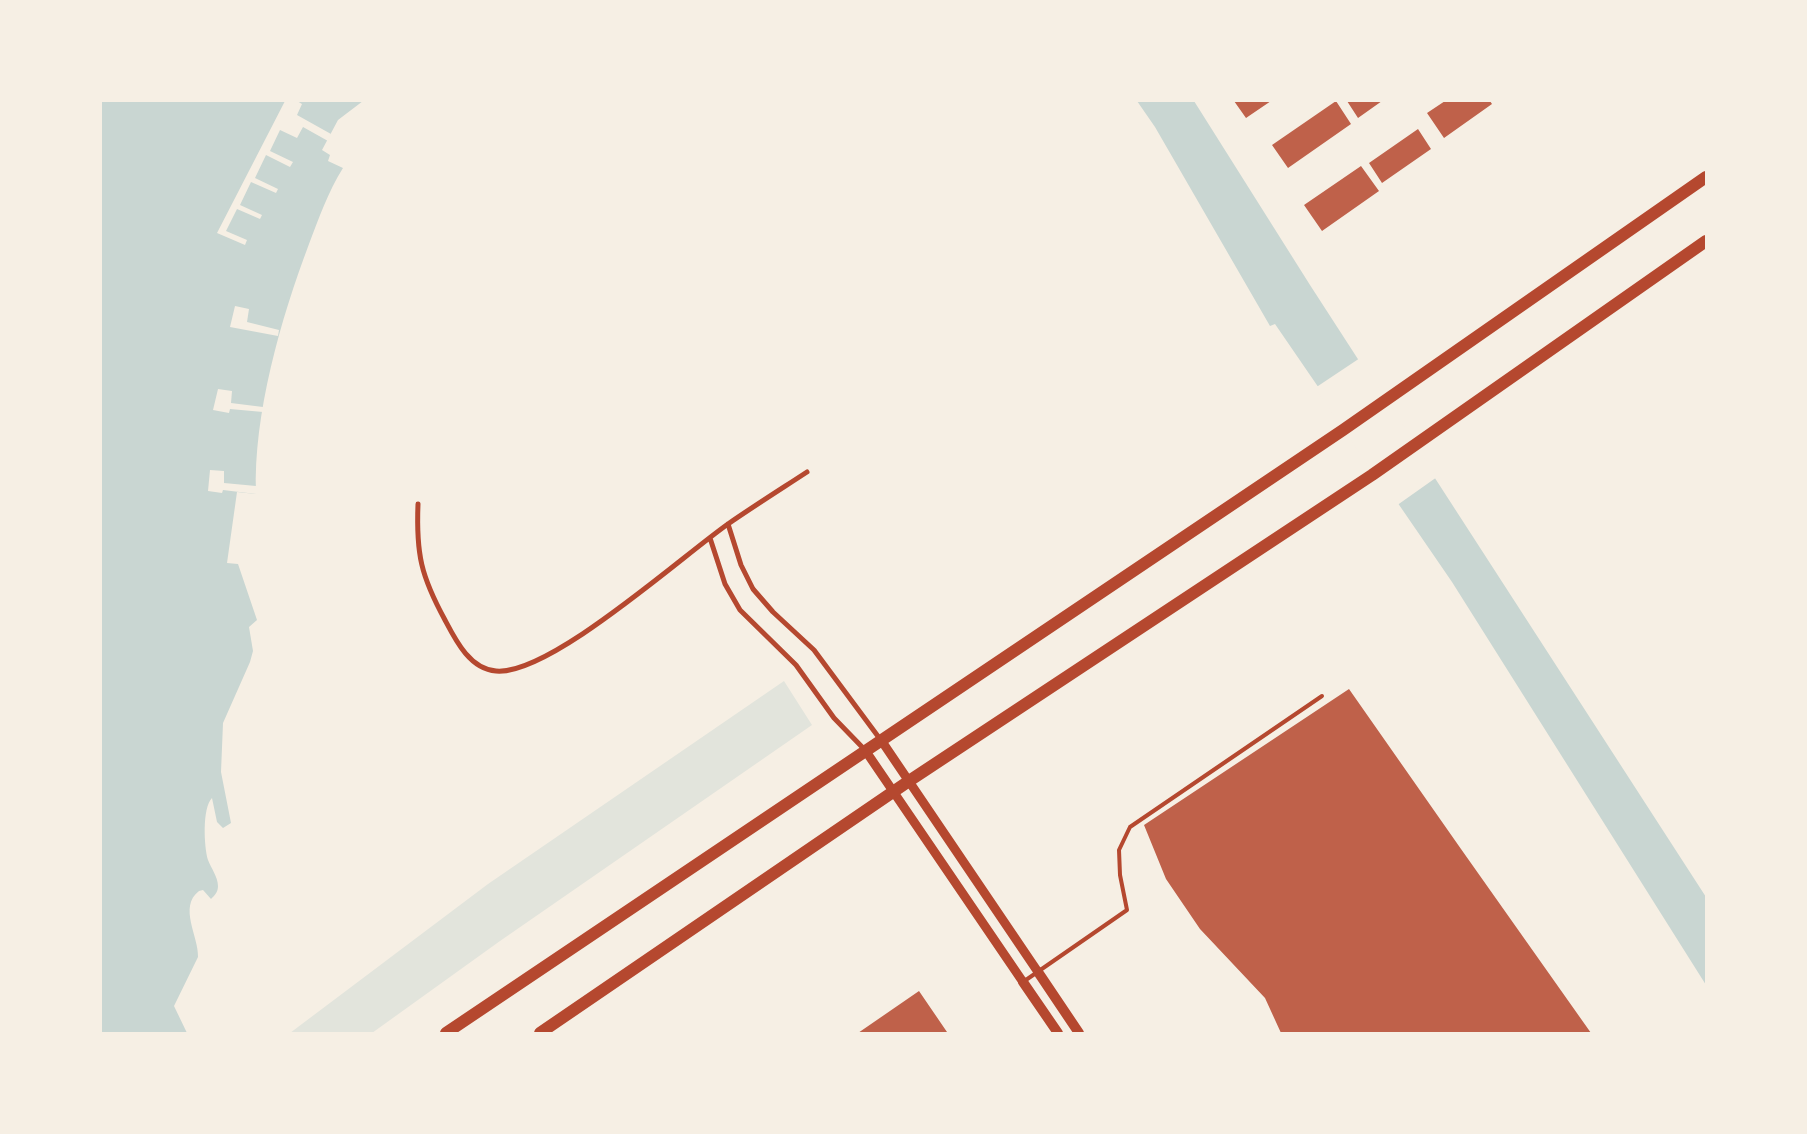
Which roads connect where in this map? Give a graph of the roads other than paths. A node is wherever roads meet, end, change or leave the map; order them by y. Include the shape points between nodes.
1 (1706, 176) edge
2 (1706, 240) edge
3 (807, 472) dead end
4 (418, 504) dead end
5 (728, 524) junction
6 (710, 538) junction
7 (1322, 696) dead end
8 (881, 740) junction
9 (865, 750) junction
10 (909, 781) junction
11 (894, 791) junction
12 (1038, 972) junction
13 (1023, 982) junction
14 (446, 1033) edge
15 (540, 1033) edge
16 (1058, 1033) edge
17 (1079, 1033) edge

1 - 8 main road via 1343,430
2 - 10 main road via 1372,475
3 - 5 street
4 - 6 street via 419,558 431,596 469,657 482,667 497,671 519,667 540,658 585,632
5 - 6 street
5 - 8 street via 741,565 754,589 773,612 814,650
6 - 9 street via 725,584 740,610 796,665 834,718
7 - 12 lane via 1130,827 1120,850 1120,875 1127,910
8 - 9 main road
8 - 10 street
9 - 11 street
9 - 14 main road
10 - 11 main road
10 - 12 street
11 - 13 street
11 - 15 main road
12 - 13 lane
12 - 17 main road
13 - 16 main road

